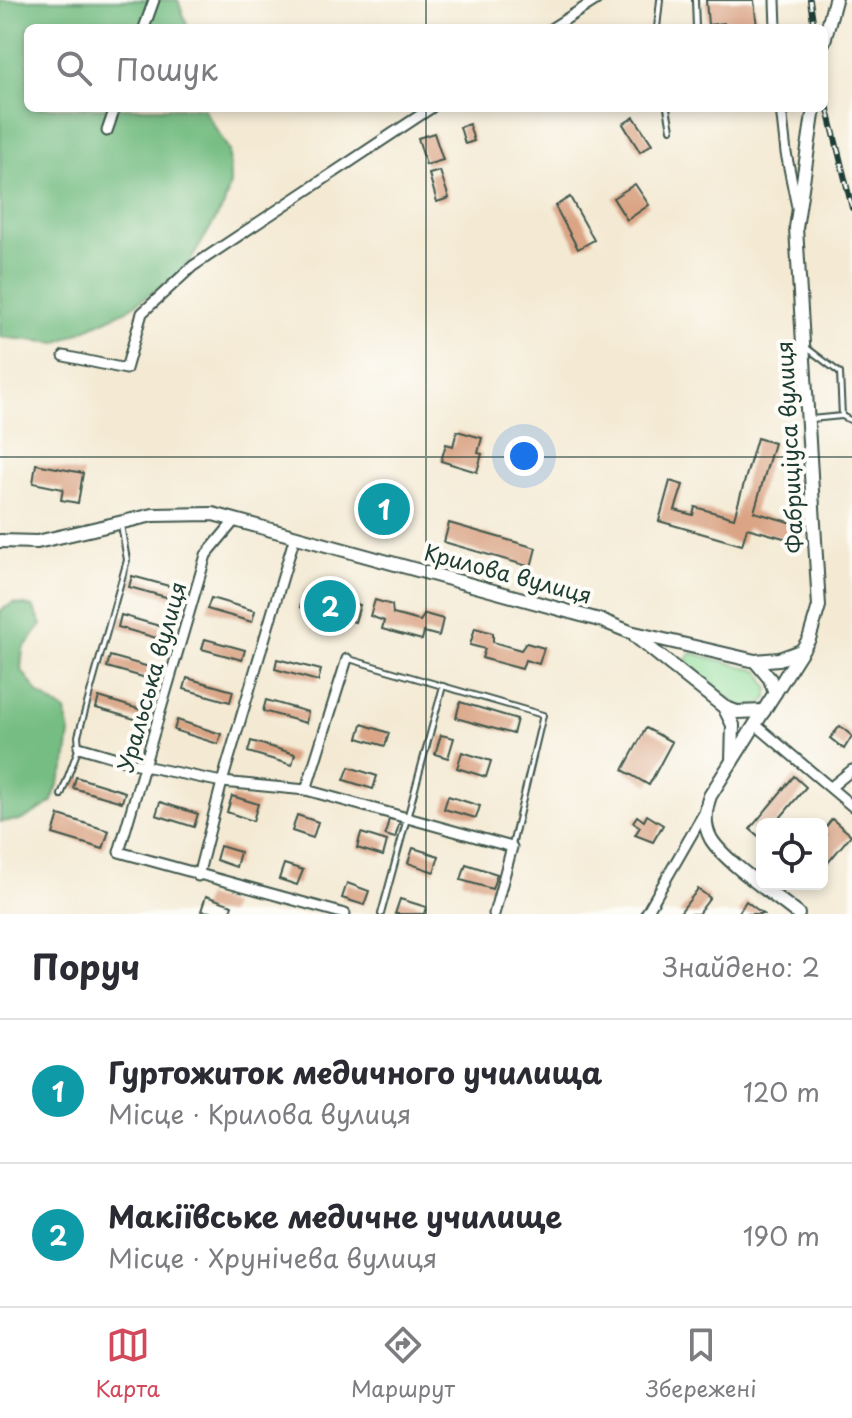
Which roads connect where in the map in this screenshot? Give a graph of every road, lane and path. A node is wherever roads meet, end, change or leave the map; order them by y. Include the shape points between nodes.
1 (154, 0) edge
2 (596, 0) edge
3 (660, 0) edge
4 (695, 0) edge
5 (775, 0) edge
6 (835, 0) edge
7 (145, 24) edge
8 (558, 24) edge
9 (657, 24) edge
10 (696, 24) edge
11 (776, 24) edge
12 (828, 26) edge
13 (114, 112) edge
14 (425, 112) edge
15 (668, 112) edge
16 (781, 112) edge
17 (813, 112) edge
18 (671, 129) dead end
19 (107, 131) dead end
20 (799, 213) junction
21 (804, 346) junction
22 (64, 356) dead end
23 (842, 416) junction
24 (809, 420) junction
25 (852, 421) edge
26 (235, 520) junction
27 (121, 522) junction
28 (295, 536) junction
29 (1, 541) edge
30 (630, 632) junction
31 (687, 646) junction
32 (801, 651) junction
33 (347, 659) joint
34 (755, 661) junction
35 (676, 667) junction
36 (443, 686) junction
37 (775, 693) junction
38 (724, 707) junction
39 (764, 711) junction
40 (756, 725) junction
41 (79, 747) junction
42 (732, 761) junction
43 (144, 766) junction
44 (852, 770) edge
45 (222, 782) junction
46 (831, 787) junction
47 (306, 790) junction
48 (61, 795) dead end
49 (852, 806) edge
50 (704, 813) junction
51 (407, 817) junction
52 (512, 847) junction
53 (198, 876) junction
54 (345, 914) edge
55 (381, 914) edge
56 (494, 914) edge
57 (646, 914) edge
58 (798, 914) edge

1 - 7 street
2 - 8 street
3 - 9 lane
4 - 10 lane
5 - 11 street
6 - 12 main road
13 - 19 street
14 - 22 street via 193,266 142,313 126,369
15 - 18 lane
16 - 20 street
17 - 20 main road, Фабриціуса вулиця
20 - 21 main road, Фабриціуса вулиця
21 - 23 lane via 840,373
21 - 24 main road, Фабриціуса вулиця
23 - 24 lane
23 - 25 lane
24 - 32 main road, Фабриціуса вулиця via 819,606
26 - 27 main road, Крилова вулиця via 213,514 153,515
26 - 28 main road, Крилова вулиця
26 - 43 street, Уральська вулиця via 206,555
27 - 29 main road, Крилова вулиця via 37,542
27 - 41 lane via 127,560
28 - 30 main road, Крилова вулиця
28 - 45 street
30 - 31 main road
30 - 35 main road
31 - 34 main road
31 - 35 main road via 680,650
32 - 34 main road
32 - 37 main road, Фабриціуса вулиця
33 - 36 lane
33 - 47 street
34 - 37 main road
35 - 38 main road
36 - 51 lane
36 - 52 lane via 543,715
37 - 39 main road, Фабриціуса вулиця
38 - 39 main road
38 - 42 main road via 733,725
39 - 40 main road, Фабриціуса вулиця
40 - 42 main road, Фабриціуса вулиця
40 - 46 street
41 - 43 street
41 - 48 lane
42 - 50 main road, Фабриціуса вулиця
43 - 45 street
43 - 53 street, Уральська вулиця via 119,852
44 - 46 street
45 - 47 street
45 - 53 street
46 - 49 street
47 - 51 street
50 - 57 street
50 - 58 main road via 710,838 723,853
51 - 52 street
51 - 55 lane
52 - 56 street
53 - 54 street

